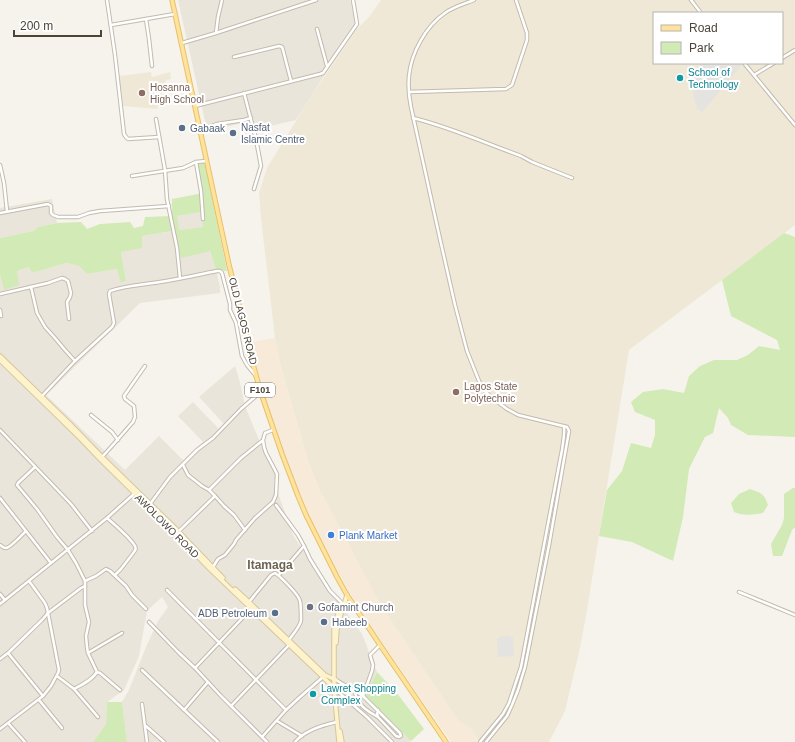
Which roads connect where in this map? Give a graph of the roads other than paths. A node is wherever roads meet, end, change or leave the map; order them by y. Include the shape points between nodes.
1 (108, 0) edge
2 (172, 0) edge
3 (222, 0) edge
4 (316, 0) edge
5 (353, 0) edge
6 (474, 0) edge
7 (516, 0) edge
8 (690, 0) edge
9 (701, 12) edge
10 (175, 14) junction
11 (146, 19) junction
12 (111, 25) junction
13 (317, 29) dead end
14 (216, 33) junction
15 (182, 43) junction
16 (795, 50) edge
17 (234, 57) dead end
18 (783, 57) edge
19 (745, 64) edge
20 (772, 64) edge
21 (152, 66) dead end
22 (327, 66) junction
23 (754, 75) junction
24 (291, 81) junction
25 (409, 92) junction
26 (244, 93) junction
27 (195, 106) junction
28 (251, 118) junction
29 (413, 118) junction
30 (156, 119) dead end
31 (795, 125) edge
32 (200, 130) junction
33 (159, 137) junction
34 (206, 161) junction
35 (196, 162) junction
36 (0, 166) edge
37 (165, 170) junction
38 (132, 176) dead end
39 (572, 178) dead end
40 (254, 189) dead end
41 (169, 206) junction
42 (7, 212) junction
43 (0, 213) edge
44 (203, 219) dead end
45 (180, 278) junction
46 (31, 287) junction
47 (0, 294) edge
48 (0, 310) edge
49 (2, 316) dead end
50 (70, 319) dead end
51 (0, 356) edge
52 (75, 361) junction
53 (1, 362) edge
54 (145, 366) dead end
55 (256, 377) junction
56 (260, 390) junction
57 (42, 396) junction
58 (91, 415) dead end
59 (564, 426) junction
60 (0, 430) edge
61 (273, 430) junction
62 (118, 440) junction
63 (263, 440) junction
64 (102, 456) junction
65 (183, 465) junction
66 (35, 467) junction
67 (209, 490) junction
68 (136, 492) junction
69 (215, 496) junction
70 (0, 498) edge
71 (150, 504) junction
72 (276, 505) dead end
73 (107, 518) junction
74 (245, 530) junction
75 (26, 531) junction
76 (92, 531) junction
77 (178, 532) junction
78 (0, 545) edge
79 (304, 546) junction
80 (68, 550) junction
81 (51, 563) junction
82 (213, 567) junction
83 (115, 575) junction
84 (279, 575) junction
85 (29, 581) junction
86 (85, 581) junction
87 (85, 586) junction
88 (167, 590) dead end
89 (739, 592) dead end
90 (0, 594) edge
91 (347, 594) junction
92 (5, 600) junction
93 (351, 601) junction
94 (249, 602) junction
95 (0, 604) edge
96 (345, 606) junction
97 (251, 608) junction
98 (146, 609) dead end
99 (357, 610) junction
100 (48, 614) junction
101 (795, 615) edge
102 (149, 622) dead end
103 (122, 633) dead end
104 (289, 640) junction
105 (219, 642) junction
106 (380, 644) junction
107 (289, 645) junction
108 (88, 653) junction
109 (8, 654) junction
110 (0, 659) edge
111 (195, 668) junction
112 (142, 670) dead end
113 (97, 672) junction
114 (57, 676) junction
115 (323, 678) junction
116 (256, 679) junction
117 (335, 680) junction
118 (208, 682) junction
119 (74, 689) junction
120 (335, 689) junction
121 (120, 690) dead end
122 (355, 690) junction
123 (43, 696) junction
124 (363, 696) junction
125 (39, 700) junction
126 (142, 704) dead end
127 (231, 706) junction
128 (184, 710) junction
129 (286, 710) junction
130 (378, 710) junction
131 (98, 717) dead end
132 (378, 717) junction
133 (276, 721) junction
134 (8, 722) junction
135 (337, 722) junction
136 (146, 726) junction
137 (62, 728) dead end
138 (0, 729) edge
139 (302, 736) junction
140 (262, 737) junction
141 (25, 742) edge
142 (147, 742) edge
143 (164, 742) edge
144 (218, 742) edge
145 (267, 742) edge
146 (295, 742) edge
147 (340, 742) edge
148 (392, 742) edge
149 (446, 742) edge
150 (480, 742) edge
151 (486, 742) edge

1 - 12 street
2 - 10 main road, OLD LAGOS ROAD / F101
3 - 14 street
4 - 14 street
5 - 22 street via 357,24
6 - 25 street via 445,13 426,33 411,64
7 - 25 street via 527,40 512,85 506,89
8 - 9 street
10 - 11 street
10 - 15 main road, OLD LAGOS ROAD / F101
11 - 12 street
11 - 21 street
12 - 33 street via 124,134 128,139
13 - 22 street
14 - 15 street
15 - 27 main road, OLD LAGOS ROAD / F101
16 - 18 street
17 - 24 street via 282,47
19 - 23 street
20 - 23 street
22 - 24 street via 323,73
23 - 31 street
24 - 26 street
25 - 29 street
26 - 27 street
26 - 28 street
27 - 32 main road, OLD LAGOS ROAD / F101
28 - 32 street
28 - 40 street via 261,166
29 - 39 street via 521,156
29 - 59 street via 467,351 479,381 491,397 518,415
30 - 33 street
32 - 34 main road, OLD LAGOS ROAD / F101
33 - 37 street
34 - 35 street
34 - 55 main road, OLD LAGOS ROAD / F101
35 - 37 street via 184,168
35 - 44 street
36 - 42 street
37 - 38 street
37 - 41 street
41 - 42 street via 100,211 78,217 55,216 48,204
41 - 45 street
42 - 43 street
45 - 52 street via 110,291 114,323 112,327
45 - 55 street via 220,271 222,273 242,356
46 - 47 street
46 - 50 street via 65,278 71,292 67,302
46 - 52 street via 42,323
48 - 49 street
51 - 57 main road, AWOLOWO ROAD
52 - 57 street
53 - 68 main road, AWOLOWO ROAD
54 - 62 street via 124,396 134,406 135,416
55 - 56 main road, OLD LAGOS ROAD / F101
56 - 61 main road, OLD LAGOS ROAD / F101
56 - 65 street
57 - 64 main road, AWOLOWO ROAD
58 - 62 street
59 - 150 street via 562,450 521,667 506,709
59 - 151 street via 569,431 525,667 507,716
60 - 66 street
61 - 63 street via 265,433
61 - 91 main road, OLD LAGOS ROAD / F101 via 298,496
62 - 64 street
63 - 67 street
63 - 74 street via 266,453 277,474 276,495
64 - 68 main road, AWOLOWO ROAD
65 - 67 street via 188,475
65 - 71 street via 170,477
66 - 76 street via 71,504
66 - 80 street via 17,485
67 - 69 street
68 - 71 main road, AWOLOWO ROAD
68 - 73 street
68 - 97 main road, AWOLOWO ROAD
69 - 74 street
69 - 77 street
70 - 75 street
71 - 77 main road, AWOLOWO ROAD
72 - 79 street
73 - 76 street
73 - 83 street via 136,547
74 - 82 street
75 - 78 street via 10,546 6,548
75 - 81 street
76 - 80 street
77 - 82 main road, AWOLOWO ROAD
79 - 84 street
79 - 96 street via 330,591
80 - 81 street
80 - 86 street
81 - 85 street
82 - 94 main road, AWOLOWO ROAD
83 - 86 street via 106,569
83 - 98 street
84 - 94 street via 271,575
84 - 104 street via 300,601 300,621
85 - 92 street
85 - 100 street via 45,603
86 - 87 street
87 - 100 street
87 - 108 street via 85,605 89,622 86,636
88 - 105 street
89 - 101 street
90 - 92 street
91 - 93 main road, OLD LAGOS ROAD / F101
91 - 96 main road
92 - 95 street
93 - 96 main road
93 - 99 main road, OLD LAGOS ROAD / F101
94 - 104 main road, AWOLOWO ROAD
96 - 99 main road
96 - 117 main road via 337,629
97 - 105 street
97 - 107 main road, AWOLOWO ROAD
99 - 106 main road, OLD LAGOS ROAD / F101
100 - 109 street
100 - 114 street via 59,670
102 - 111 street
103 - 108 street
104 - 117 main road, AWOLOWO ROAD via 325,675
105 - 111 street
105 - 116 street
106 - 124 street via 370,655 372,671
106 - 149 main road, OLD LAGOS ROAD / F101
107 - 115 main road, AWOLOWO ROAD
107 - 116 street
108 - 113 street
109 - 110 street
109 - 123 street
111 - 118 street
112 - 128 street
113 - 119 street
113 - 121 street
114 - 119 street
114 - 123 street
115 - 120 main road, AWOLOWO ROAD
115 - 129 street
116 - 127 street
116 - 129 street
117 - 120 main road
117 - 122 street
118 - 127 street
118 - 128 street
119 - 131 street
120 - 135 main road
120 - 147 main road
120 - 148 street
122 - 124 street
122 - 132 street via 356,697 363,707
123 - 125 street
124 - 130 street
125 - 134 street
125 - 137 street
126 - 136 street
127 - 140 street
128 - 144 street
129 - 133 street
130 - 132 street
130 - 132 street via 401,736 396,736
133 - 139 street
133 - 140 street
134 - 138 street
134 - 141 street
135 - 139 street via 318,727
135 - 147 main road
136 - 142 street
136 - 143 street
139 - 146 street
140 - 145 street

